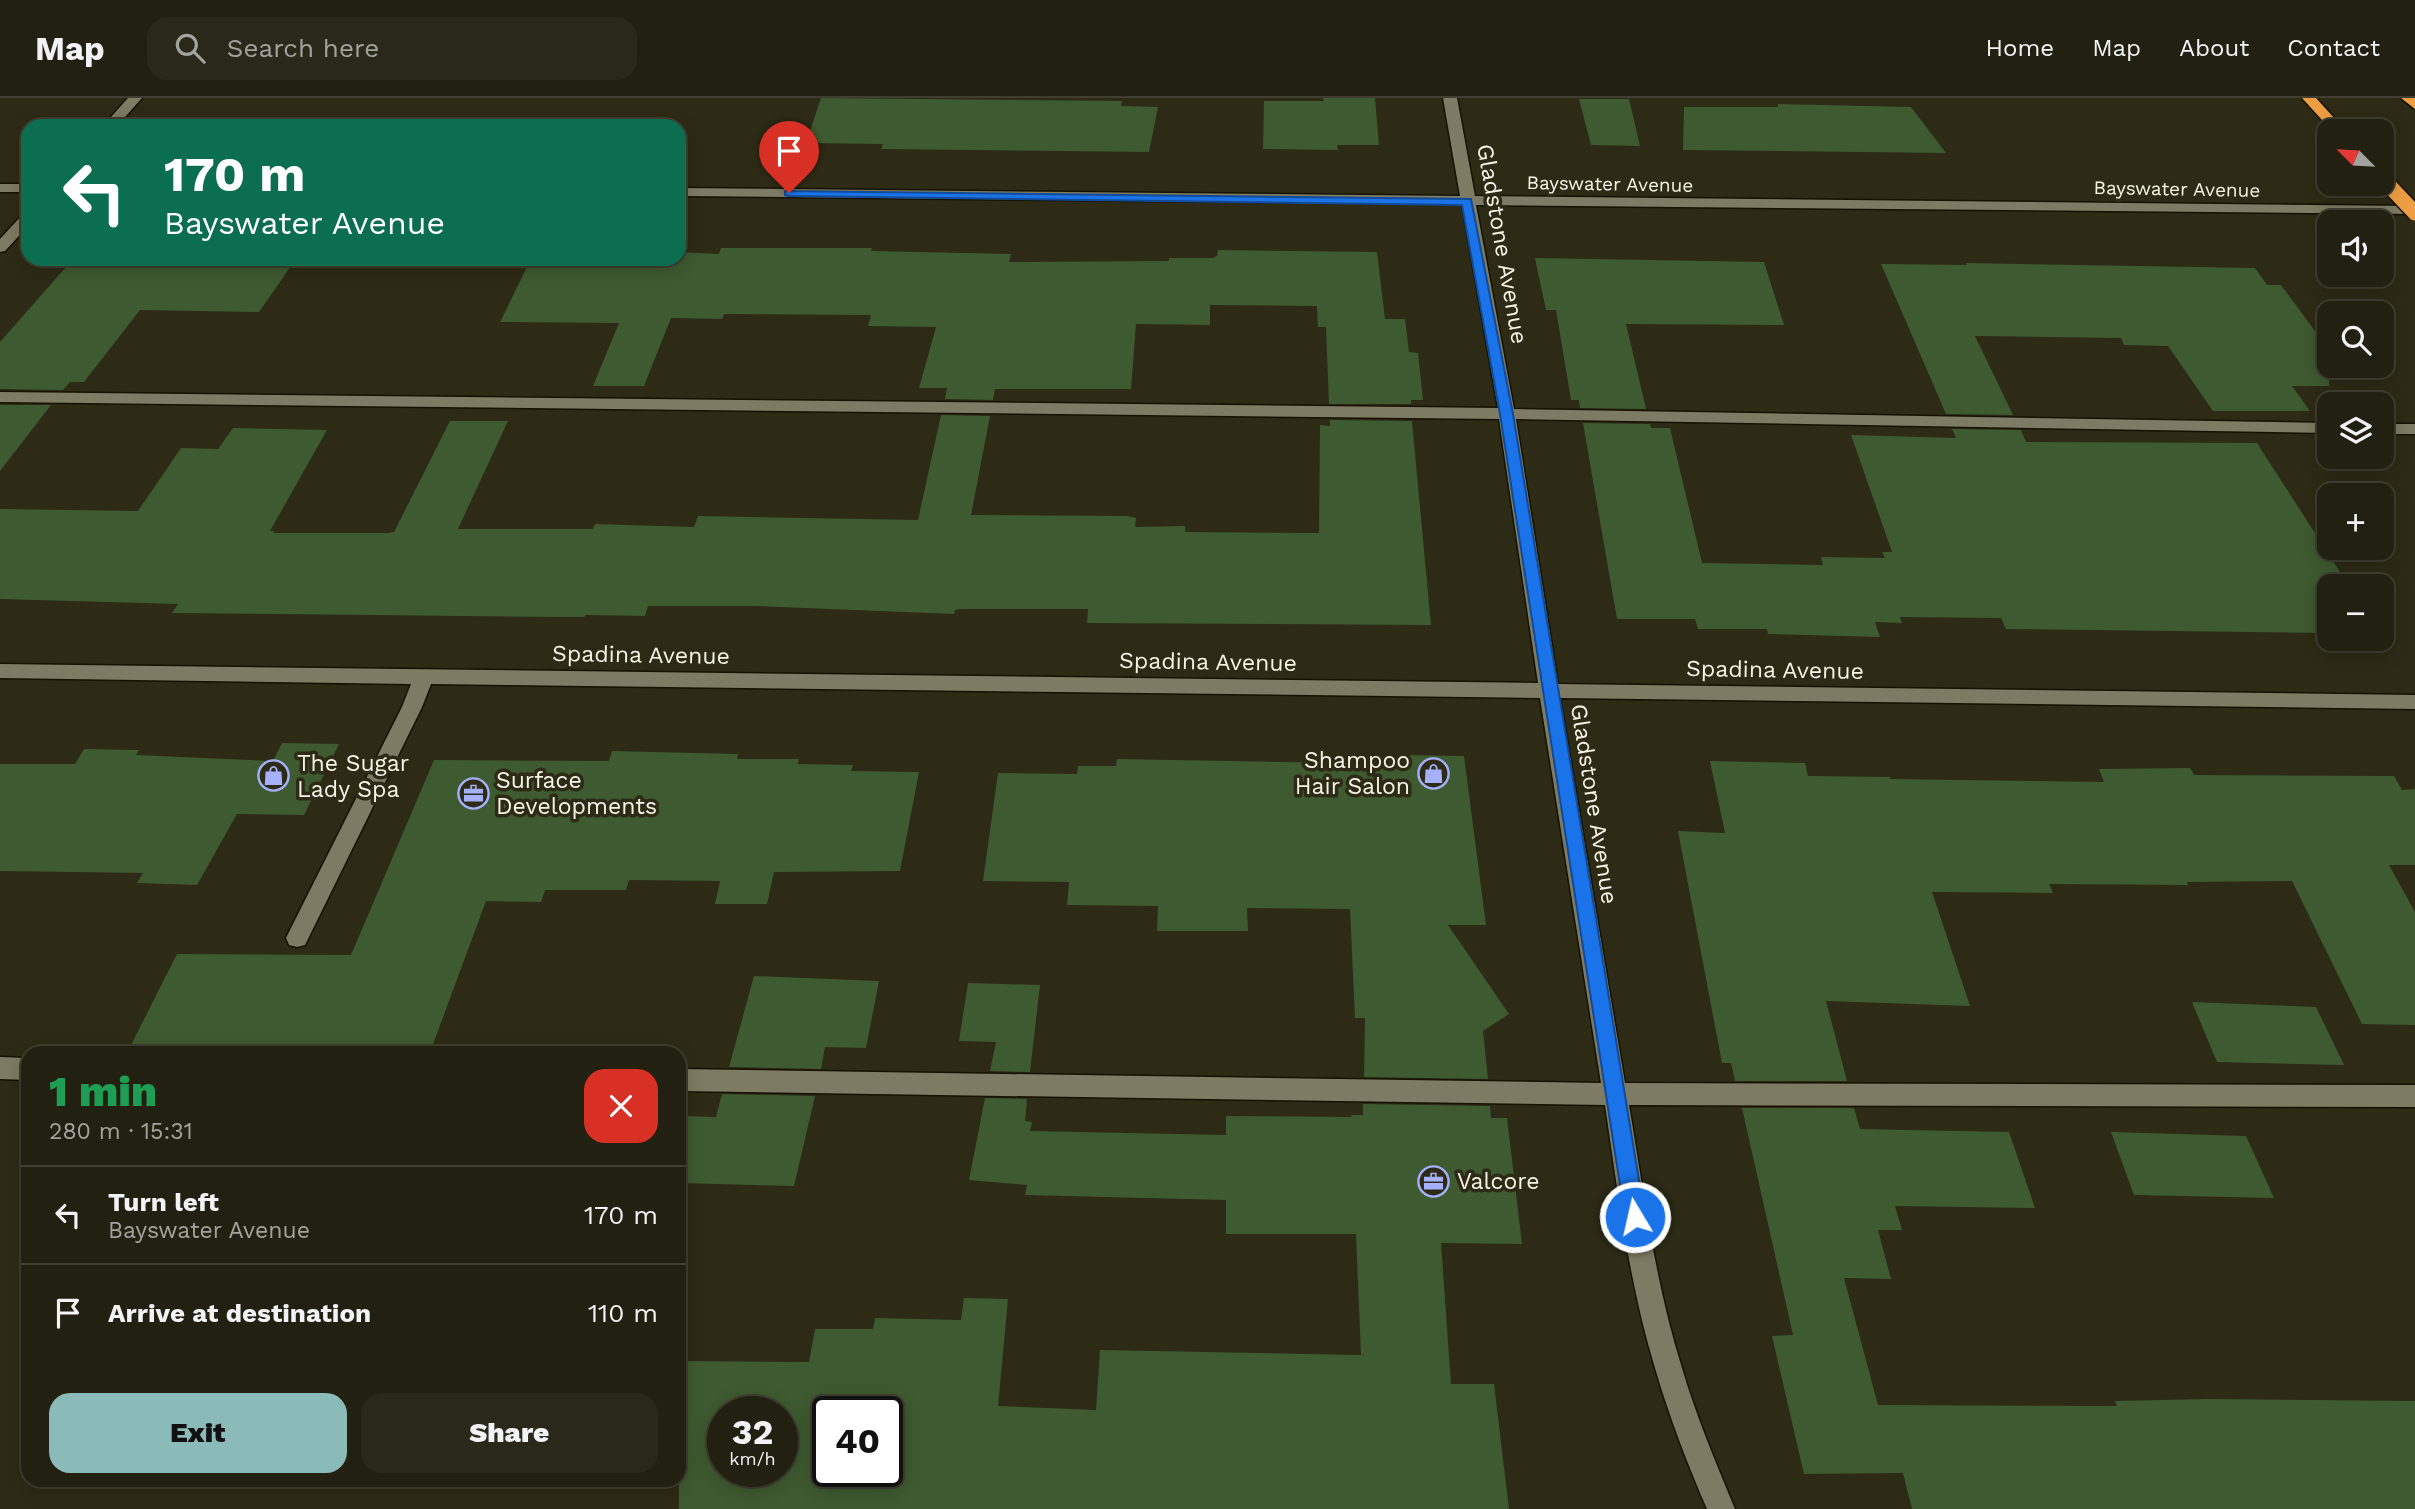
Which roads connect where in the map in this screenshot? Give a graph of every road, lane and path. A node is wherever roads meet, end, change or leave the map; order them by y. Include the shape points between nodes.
1 (135, 98) edge
2 (1450, 98) edge
3 (2309, 98) edge
4 (2408, 98) edge
5 (2415, 106) edge
6 (116, 119) edge
7 (2328, 119) edge
8 (0, 188) edge
9 (21, 188) edge
10 (2394, 190) edge
11 (686, 192) edge
12 (1467, 202) junction
13 (2415, 212) edge
14 (21, 225) edge
15 (0, 248) edge
16 (0, 397) edge
17 (1507, 414) junction
18 (2317, 428) edge
19 (2394, 429) edge
20 (2415, 429) edge
21 (0, 671) edge
22 (424, 676) junction
23 (1549, 691) junction
24 (2415, 702) edge
25 (297, 938) dead end
26 (0, 1068) edge
27 (21, 1069) edge
28 (686, 1080) edge
29 (1614, 1095) junction
30 (2415, 1096) edge
31 (1721, 1509) edge

1 - 6 street
2 - 12 street, Gladstone Avenue
3 - 7 highway
4 - 5 highway
8 - 9 street
10 - 13 highway, bridge
11 - 12 street, Bayswater Avenue
12 - 13 street, Bayswater Avenue
12 - 17 street, Gladstone Avenue
14 - 15 street
16 - 17 street
17 - 18 street
17 - 23 street, Gladstone Avenue
19 - 20 street
21 - 22 street, Spadina Avenue
22 - 23 street, Spadina Avenue
22 - 25 street
23 - 24 street, Spadina Avenue
23 - 29 street, Gladstone Avenue
26 - 27 street
28 - 29 street
29 - 30 street
29 - 31 street, Gladstone Avenue via 1643,1266 1668,1368

